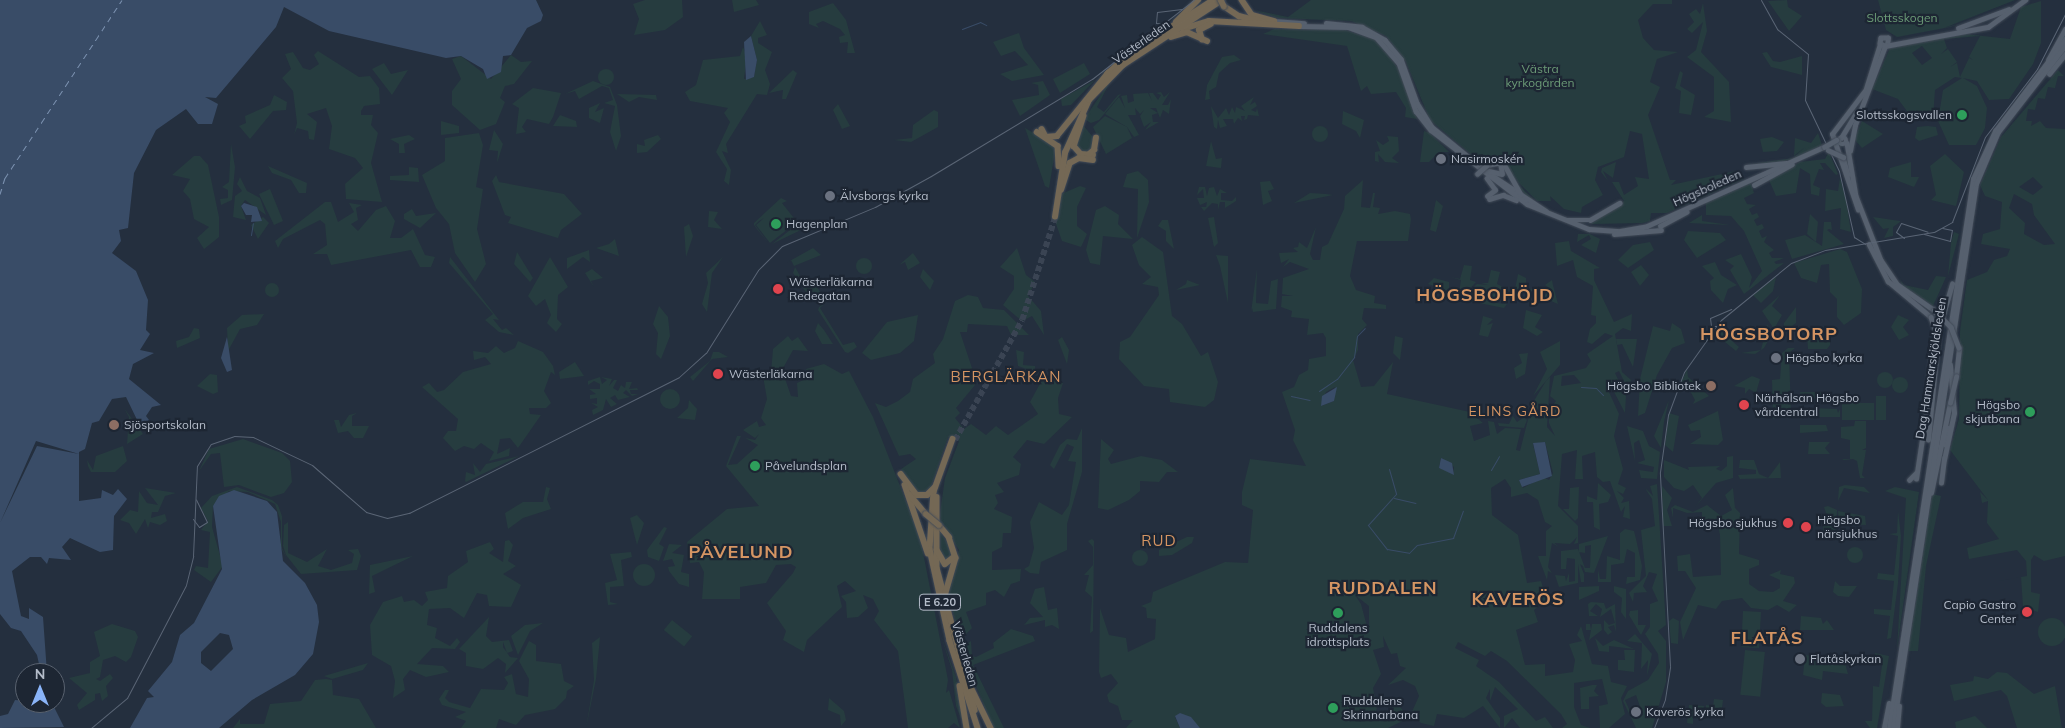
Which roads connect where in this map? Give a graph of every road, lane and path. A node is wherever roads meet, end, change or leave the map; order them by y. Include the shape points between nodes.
1 (1198, 0) edge
2 (1213, 0) edge
3 (1244, 0) edge
4 (2026, 0) edge
5 (1224, 1) edge
6 (2010, 9) junction
7 (1274, 21) joint
8 (1245, 24) junction
9 (1299, 26) junction
10 (2065, 29) edge
11 (1953, 30) junction
12 (1172, 33) junction
13 (1888, 38) junction
14 (2065, 38) edge
15 (1152, 40) junction
16 (1900, 42) junction
17 (1884, 45) junction
18 (2065, 46) edge
19 (1144, 51) junction
20 (2065, 54) edge
21 (1108, 73) junction
22 (2037, 78) junction
23 (2035, 90) junction
24 (1096, 91) junction
25 (1864, 92) junction
26 (1096, 138) dead end
27 (1842, 142) junction
28 (1826, 149) junction
29 (1083, 155) junction
30 (1795, 162) junction
31 (1478, 165) junction
32 (1487, 165) junction
33 (1059, 166) junction
34 (1746, 167) dead end
35 (1477, 175) junction
36 (1754, 186) dead end
37 (1058, 196) junction
38 (1704, 200) junction
39 (1528, 203) junction
40 (1620, 203) dead end
41 (1858, 210) junction
42 (1567, 220) junction
43 (1654, 223) junction
44 (1589, 229) junction
45 (1956, 270) junction
46 (1952, 338) junction
47 (1935, 369) junction
48 (1949, 406) junction
49 (1924, 427) junction
50 (1944, 460) junction
51 (1917, 472) junction
52 (901, 474) dead end
53 (1916, 479) dead end
54 (1910, 480) dead end
55 (1941, 482) dead end
56 (1924, 486) junction
57 (935, 487) junction
58 (934, 531) junction
59 (1921, 548) junction
60 (955, 552) junction
61 (932, 562) junction
62 (944, 601) junction
63 (1901, 656) junction
64 (962, 668) junction
65 (960, 676) junction
66 (967, 728) edge
67 (978, 728) edge
68 (982, 728) edge
69 (991, 728) edge
70 (1884, 728) edge
71 (1889, 728) edge
72 (1893, 728) edge
73 (1897, 728) edge

1 - 15 highway
2 - 15 highway, Västerleden
3 - 7 highway via 1254,13
4 - 6 main road
5 - 9 highway via 1249,20
5 - 12 highway, Västerleden
6 - 11 main road
6 - 11 main road via 1990,26
7 - 31 main road, Högsboleden via 1350,25 1380,36 1401,59 1427,121
8 - 9 highway
8 - 12 highway via 1209,21
8 - 19 highway via 1205,26 1198,33 1204,42 1182,32
9 - 35 main road, Högsboleden via 1348,27 1381,41 1399,62 1423,121
10 - 22 main road
11 - 16 main road
12 - 19 highway, Västerleden
13 - 16 main road
13 - 17 main road
13 - 17 main road via 1881,38
14 - 22 main road, Dag Hammarskjöldsleden
15 - 21 highway, Västerleden
16 - 17 main road
17 - 25 main road
17 - 27 main road via 1852,132
18 - 23 main road, Dag Hammarskjöldsleden
19 - 24 highway, Västerleden
20 - 23 main road
21 - 33 highway, Västerleden via 1078,113
21 - 33 highway via 1057,136 1046,137 1039,131 1058,146
22 - 45 main road, Dag Hammarskjöldsleden via 2002,120 1983,152 1971,190
23 - 46 main road, Dag Hammarskjöldsleden via 2004,125 1982,164
24 - 29 highway via 1074,141 1076,149
24 - 37 highway, Västerleden via 1068,142
25 - 27 main road
25 - 27 main road via 1835,127
26 - 29 highway via 1093,152
27 - 28 main road, Högsboleden, bridge
27 - 28 main road, Högsboleden, bridge
27 - 41 main road
27 - 48 main road, bridge via 1870,239 1889,274 1951,327 1959,348
28 - 30 main road, Högsboleden
28 - 41 main road, bridge via 1843,157
29 - 37 highway via 1093,158 1078,158 1070,163
30 - 34 main road
30 - 36 main road
30 - 38 main road, Högsboleden
31 - 32 main road via 1496,174 1504,172 1500,163
31 - 39 main road, Högsboleden
32 - 35 main road, bridge
32 - 39 main road via 1503,162 1515,187
33 - 37 highway, Västerleden via 1053,217
35 - 39 main road, Högsboleden
35 - 39 main road via 1495,190 1488,197 1503,195
38 - 43 main road, Högsboleden
38 - 44 main road via 1660,228 1621,234
39 - 42 main road, Högsboleden
39 - 44 main road, Högsboleden
40 - 42 main road via 1590,220
41 - 47 main road, bridge via 1888,280 1932,317 1938,337
42 - 43 main road, Högsboleden via 1606,228
43 - 44 main road, Högsboleden via 1629,231
45 - 49 main road via 1932,352
45 - 56 main road, Dag Hammarskjöldsleden
46 - 50 main road via 1954,413
46 - 59 main road, Dag Hammarskjöldsleden
47 - 49 main road
47 - 56 main road
48 - 50 main road
48 - 59 main road
49 - 51 main road
50 - 55 main road
51 - 53 main road
51 - 54 main road
52 - 57 highway via 917,495 926,495
56 - 63 main road, Dag Hammarskjöldsleden
57 - 58 highway, Västerleden / E 6.20 via 954,440 941,480
57 - 61 highway, Västerleden / E 6.20 via 930,524
58 - 60 highway via 943,563 952,563
58 - 62 highway, Västerleden / E 6.20
59 - 63 main road, Dag Hammarskjöldsleden
60 - 61 highway, bridge via 939,525 926,514 905,485
60 - 62 highway
61 - 65 highway, Västerleden / E 6.20
62 - 64 highway, Västerleden / E 6.20
63 - 70 main road
63 - 71 main road, Dag Hammarskjöldsleden
63 - 72 main road, Dag Hammarskjöldsleden
63 - 73 main road
64 - 68 highway, Västerleden / E 6.20
64 - 69 highway
65 - 66 highway
65 - 67 highway, Västerleden / E 6.20

